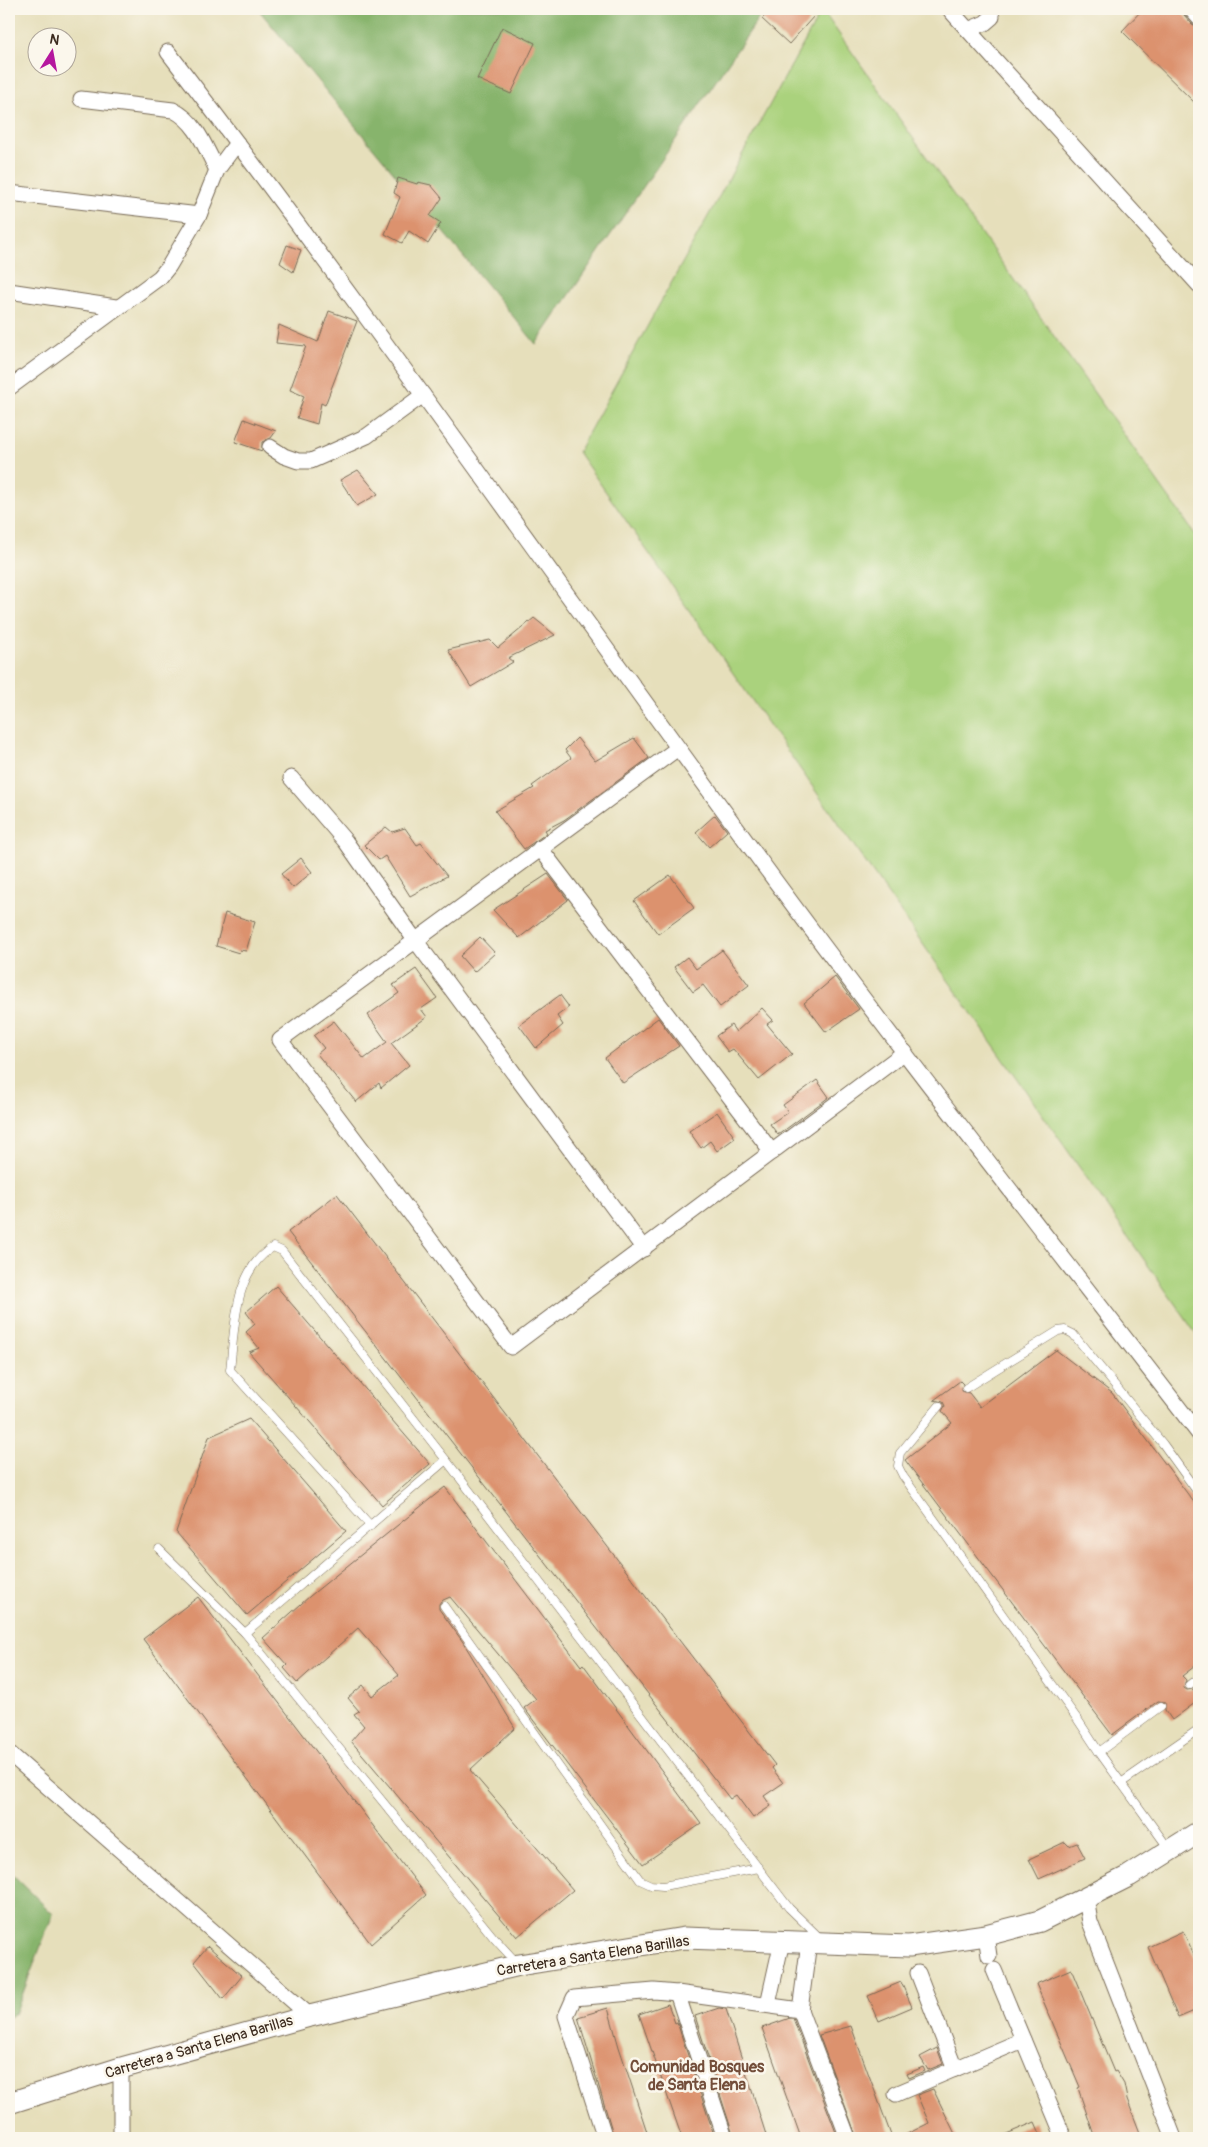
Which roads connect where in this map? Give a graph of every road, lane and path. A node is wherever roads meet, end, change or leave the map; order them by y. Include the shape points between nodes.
1 (952, 9) edge
2 (1191, 9) edge
3 (992, 17) dead end
4 (1199, 18) edge
5 (968, 30) junction
6 (168, 52) dead end
7 (81, 99) dead end
8 (237, 143) junction
9 (218, 170) junction
10 (9, 193) edge
11 (199, 215) junction
12 (1199, 285) edge
13 (9, 291) edge
14 (116, 307) junction
15 (9, 388) edge
16 (423, 395) junction
17 (270, 447) dead end
18 (678, 748) junction
19 (291, 778) dead end
20 (540, 848) junction
21 (415, 940) junction
22 (905, 1052) junction
23 (772, 1152) junction
24 (644, 1249) junction
25 (966, 1388) dead end
26 (939, 1406) dead end
27 (1199, 1434) edge
28 (446, 1460) junction
29 (1199, 1494) edge
30 (371, 1526) junction
31 (159, 1550) dead end
32 (444, 1606) dead end
33 (245, 1633) junction
34 (1199, 1677) edge
35 (1189, 1685) dead end
36 (1161, 1706) dead end
37 (1199, 1729) edge
38 (1099, 1752) junction
39 (9, 1753) edge
40 (1121, 1783) junction
41 (1199, 1832) edge
42 (1170, 1850) junction
43 (759, 1868) junction
44 (1086, 1898) junction
45 (986, 1935) junction
46 (782, 1941) junction
47 (817, 1942) junction
48 (520, 1965) junction
49 (918, 1973) dead end
50 (677, 1993) junction
51 (768, 2004) junction
52 (800, 2010) junction
53 (310, 2016) junction
54 (1023, 2040) junction
55 (121, 2068) junction
56 (955, 2069) junction
57 (896, 2094) dead end
58 (9, 2103) edge
59 (121, 2138) edge
60 (605, 2138) edge
61 (726, 2138) edge
62 (848, 2138) edge
63 (1064, 2138) edge
64 (1174, 2138) edge

1 - 5 street
2 - 4 street
3 - 5 street
5 - 12 street
6 - 8 street
7 - 9 street via 173,110 185,116 194,125
8 - 9 street
8 - 16 street
9 - 11 street
10 - 11 street
11 - 14 street via 160,277
13 - 14 street
14 - 15 street
16 - 17 street via 367,436 311,462 291,458
16 - 18 street
18 - 20 street
18 - 22 street
19 - 21 street via 346,842
20 - 21 street
20 - 23 street
21 - 24 street
21 - 24 street via 280,1040 511,1347
22 - 23 street
22 - 27 street
23 - 24 street
25 - 29 lane via 1058,1331 1065,1330 1073,1334 1163,1444
26 - 38 lane via 900,1453 898,1466
28 - 30 lane
28 - 30 lane via 282,1251 273,1247 264,1252 244,1282 238,1300 230,1370
28 - 43 lane
30 - 33 lane
31 - 33 lane
32 - 43 lane via 640,1880 663,1886
33 - 48 lane via 494,1938
34 - 35 lane
36 - 38 lane
37 - 40 lane
38 - 40 lane
39 - 53 street
40 - 42 lane
41 - 42 main road, Carretera a Santa Elena Barillas
42 - 44 main road, Carretera a Santa Elena Barillas
43 - 47 lane
44 - 45 main road, Carretera a Santa Elena Barillas via 1040,1921
44 - 64 street via 1090,1922
45 - 47 main road, Carretera a Santa Elena Barillas via 909,1946
45 - 54 street via 992,1963
46 - 47 main road, Carretera a Santa Elena Barillas
46 - 48 main road, Carretera a Santa Elena Barillas via 684,1938
46 - 51 street
47 - 52 street
48 - 53 main road, Carretera a Santa Elena Barillas
49 - 56 street
50 - 51 street
50 - 60 street via 654,1991 574,1998 566,2016
50 - 61 street
51 - 52 street
52 - 62 street
53 - 55 main road, Carretera a Santa Elena Barillas
54 - 56 street
54 - 63 street
55 - 58 main road, Carretera a Santa Elena Barillas
55 - 59 street
56 - 57 street

